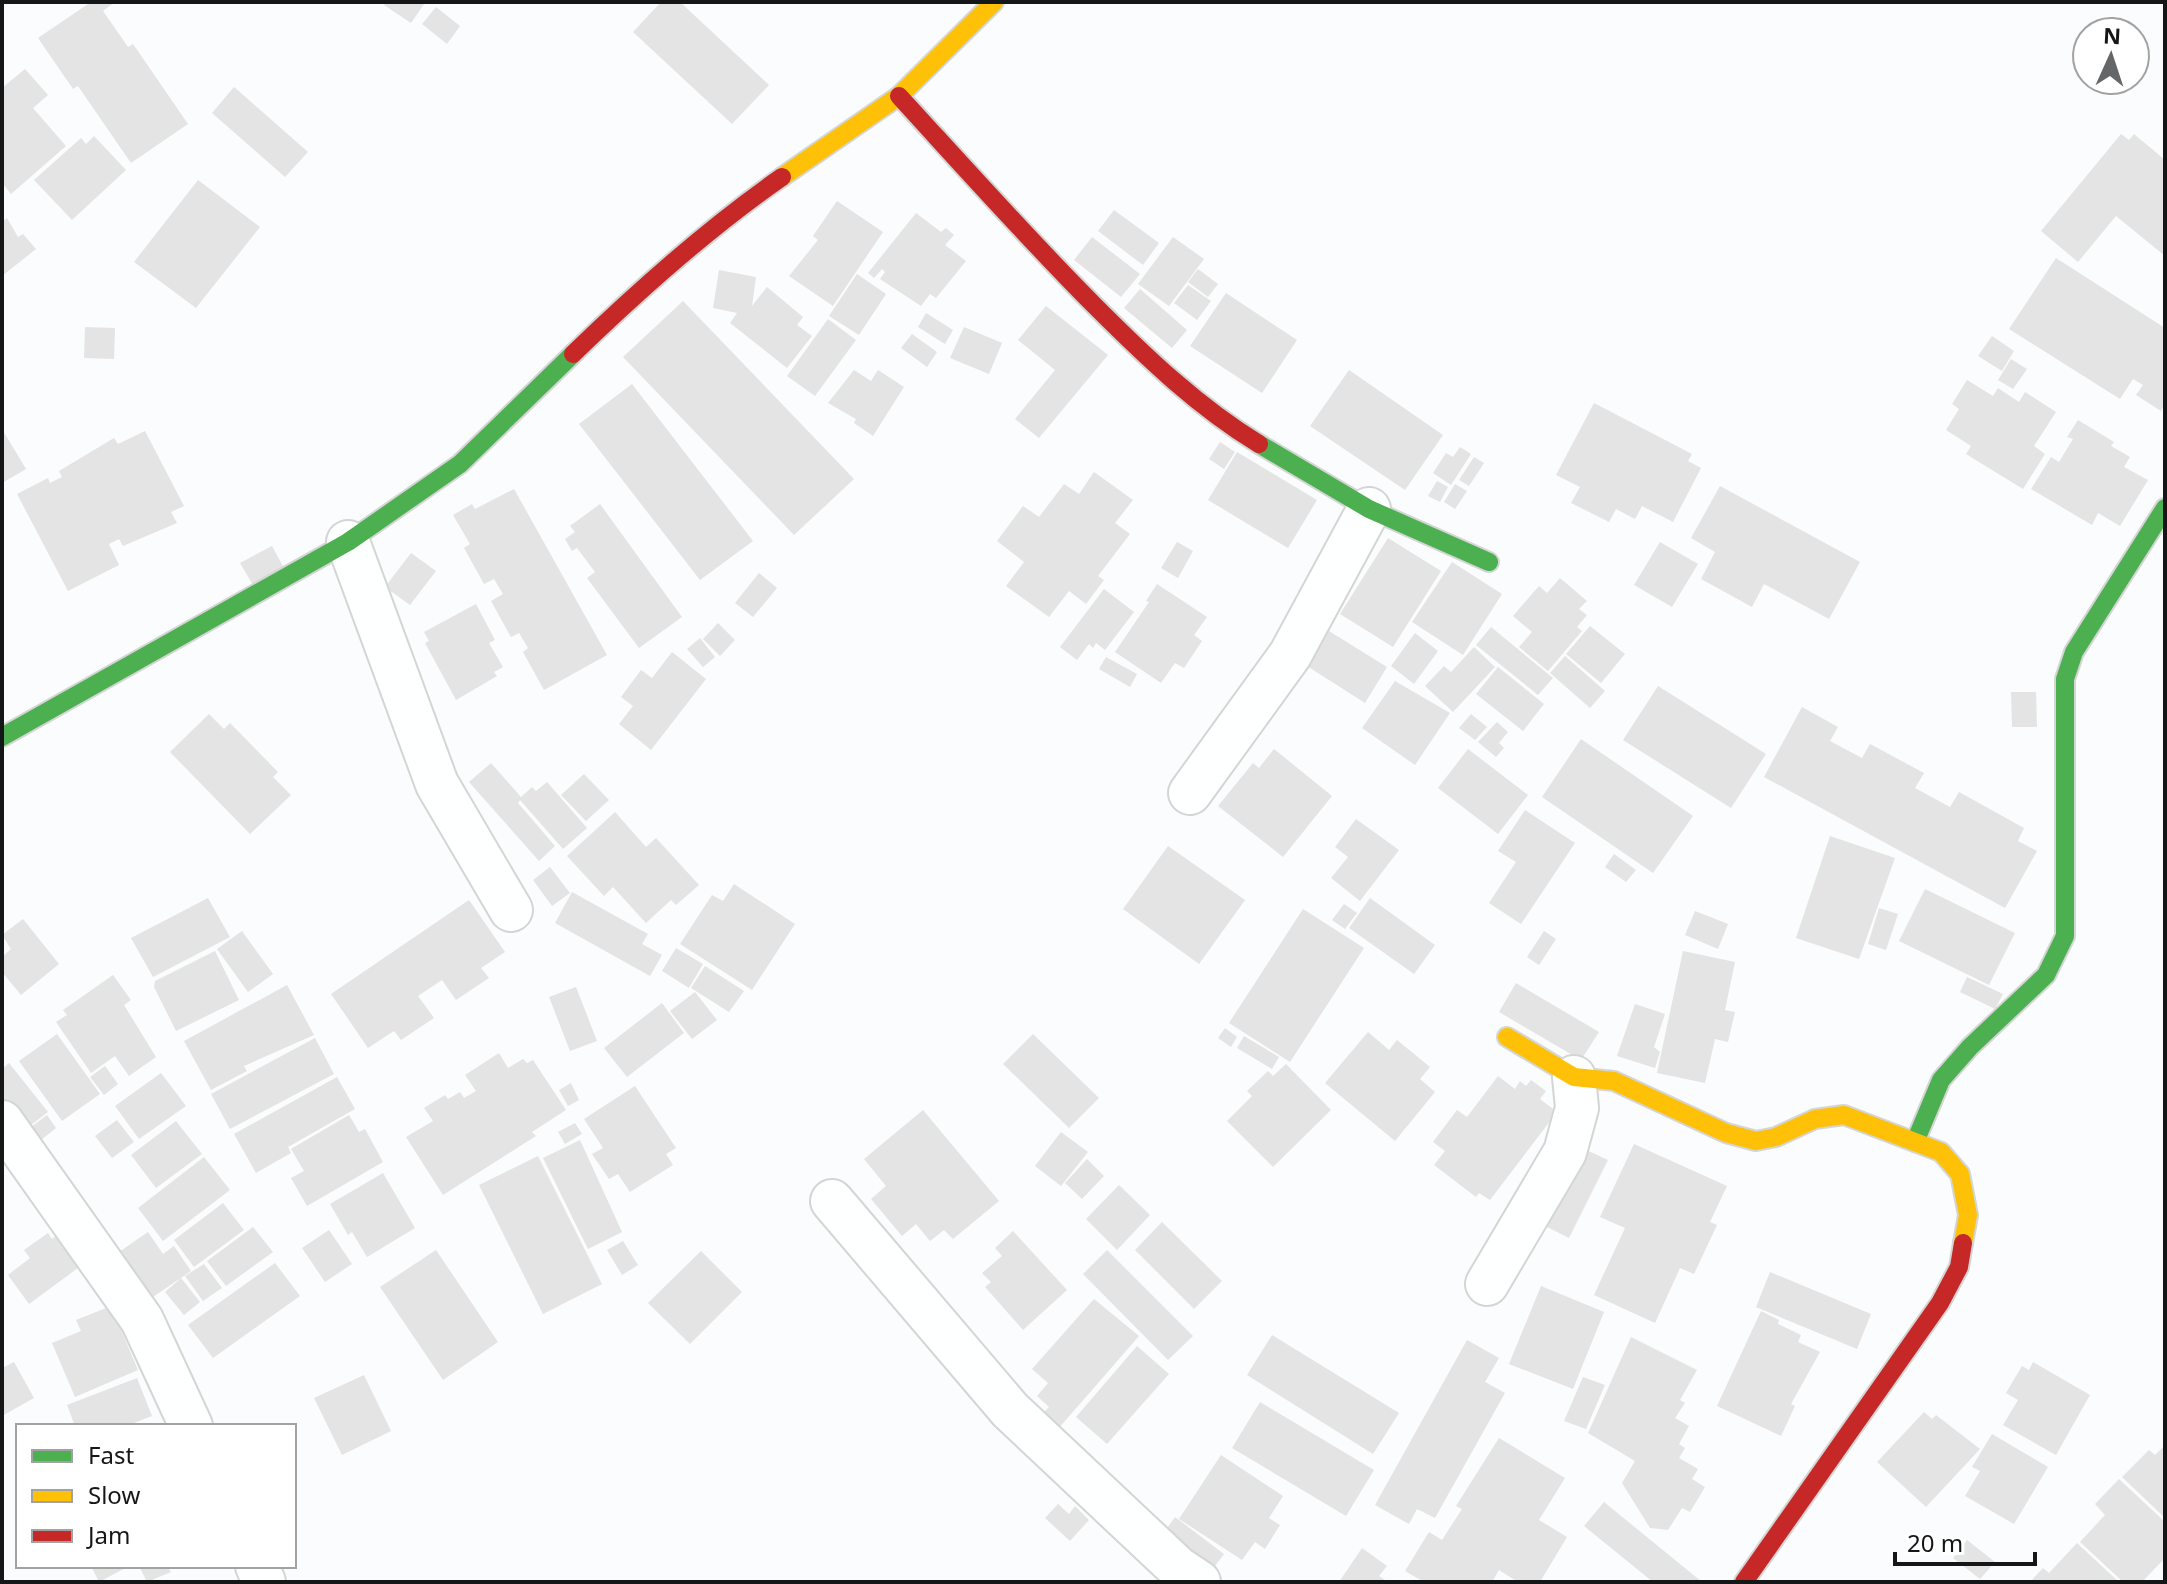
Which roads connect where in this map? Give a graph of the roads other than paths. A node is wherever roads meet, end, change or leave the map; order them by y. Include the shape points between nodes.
1 (994, 2) edge
2 (899, 96) junction
3 (2165, 508) edge
4 (1369, 509) junction
5 (348, 542) junction
6 (1489, 562) dead end
7 (2, 737) edge
8 (1190, 793) dead end
9 (511, 910) dead end
10 (1507, 1037) dead end
11 (1574, 1077) junction
12 (2, 1122) edge
13 (1915, 1142) junction
14 (832, 1201) dead end
15 (1487, 1284) dead end
16 (190, 1424) edge
17 (1199, 1582) edge
18 (1744, 1582) edge

1 - 2 street
2 - 4 street via 1031,242 1133,344 1221,421
2 - 5 street via 748,201 629,300 460,464
3 - 13 street via 2074,652 2065,679 2065,936 2046,975 1941,1080
4 - 6 street
4 - 8 street via 1290,655
5 - 7 street
5 - 9 street via 437,784
10 - 11 street
11 - 13 street via 1614,1081 1726,1133 1756,1141 1815,1119 1844,1115
11 - 15 street via 1577,1108 1565,1152
12 - 16 street via 142,1320
13 - 18 street via 1941,1152 1960,1174 1968,1215 1959,1267 1940,1303
14 - 17 street via 1010,1410

